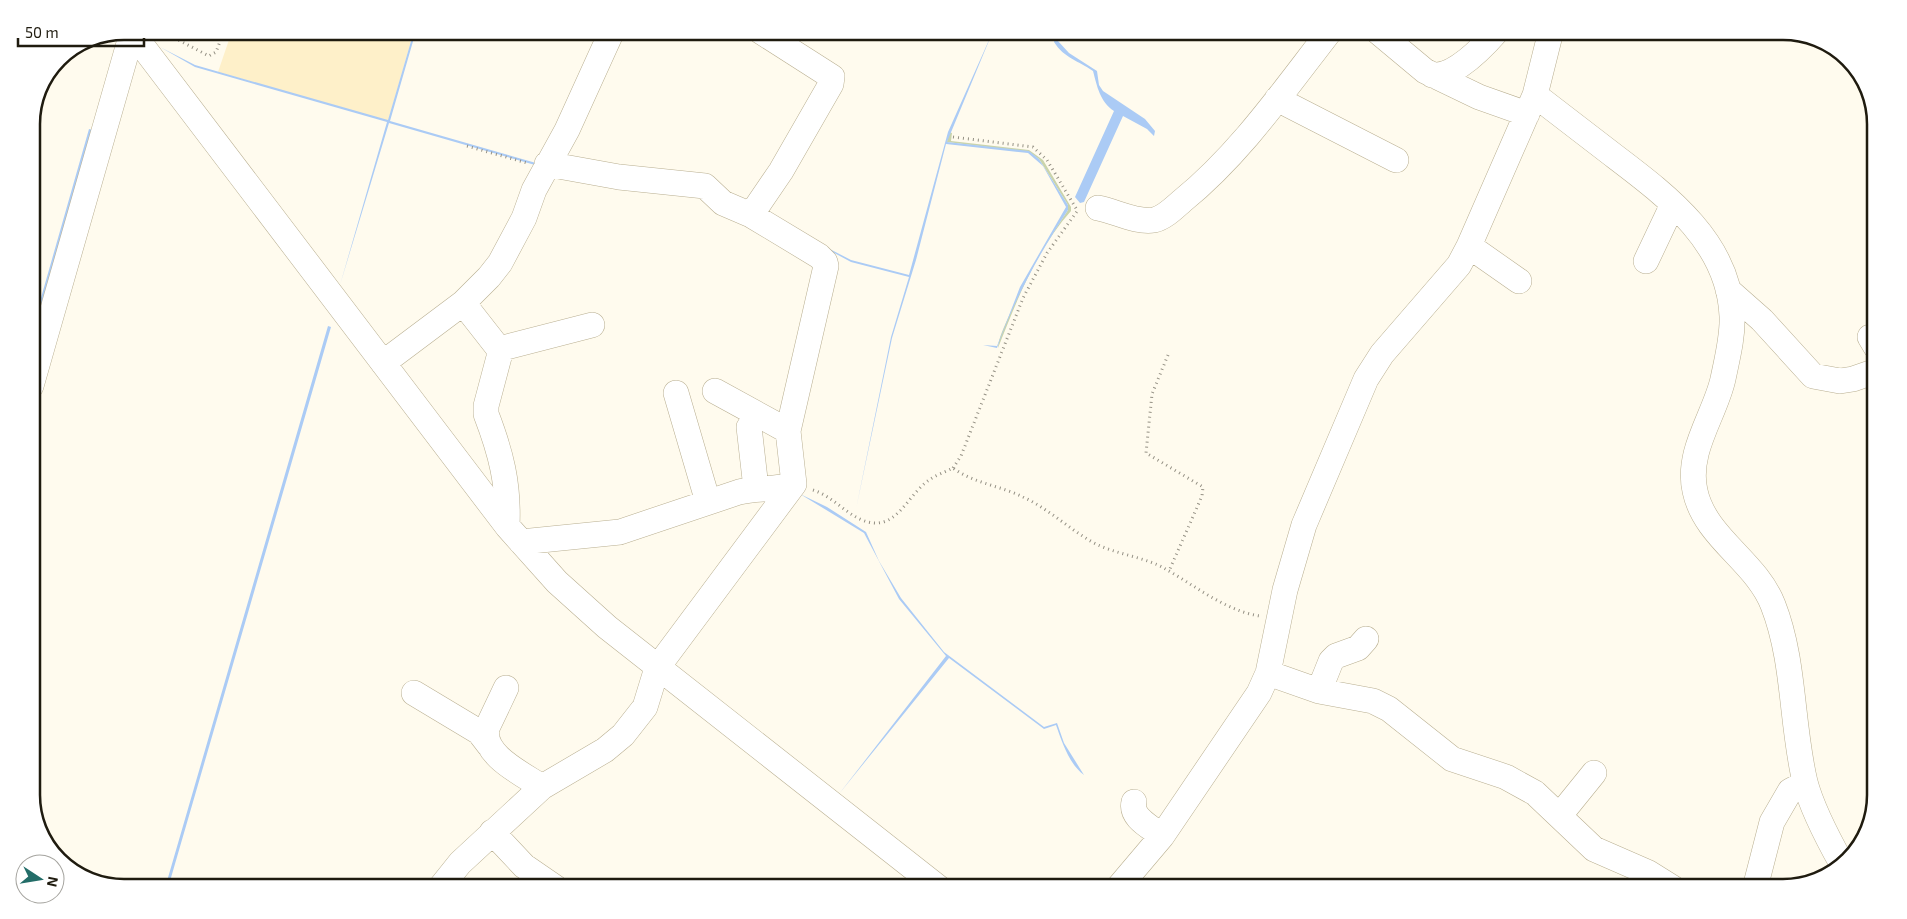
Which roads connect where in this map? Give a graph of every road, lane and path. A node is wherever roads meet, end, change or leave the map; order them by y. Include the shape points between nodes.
1 (130, 40) edge
2 (138, 40) edge
3 (179, 40) edge
4 (221, 40) edge
5 (608, 40) edge
6 (774, 40) edge
7 (1323, 40) edge
8 (1388, 40) edge
9 (1490, 40) edge
10 (1548, 40) edge
11 (1432, 74) junction
12 (1277, 100) junction
13 (1531, 104) junction
14 (953, 137) dead end
15 (467, 146) dead end
16 (1396, 160) dead end
17 (541, 164) junction
18 (1673, 204) junction
19 (1088, 209) junction
20 (751, 215) junction
21 (1469, 246) junction
22 (1646, 261) dead end
23 (1519, 281) dead end
24 (1728, 290) junction
25 (463, 303) junction
26 (592, 325) dead end
27 (498, 349) junction
28 (1168, 355) dead end
29 (40, 358) edge
30 (383, 363) junction
31 (1867, 374) edge
32 (715, 391) dead end
33 (676, 393) dead end
34 (749, 427) dead end
35 (788, 431) junction
36 (953, 468) junction
37 (794, 484) junction
38 (756, 488) junction
39 (708, 502) junction
40 (514, 534) junction
41 (1169, 572) junction
42 (1281, 618) junction
43 (1366, 639) dead end
44 (657, 668) junction
45 (1268, 673) junction
46 (506, 688) dead end
47 (1319, 692) junction
48 (414, 693) dead end
49 (488, 745) junction
50 (1594, 773) dead end
51 (1805, 783) junction
52 (542, 787) junction
53 (1134, 802) dead end
54 (1560, 815) junction
55 (492, 832) junction
56 (1162, 836) junction
57 (1839, 857) edge
58 (446, 879) edge
59 (543, 879) edge
60 (927, 879) edge
61 (1126, 879) edge
62 (1659, 879) edge
63 (1757, 879) edge

1 - 29 street
2 - 30 street
3 - 4 path via 210,56 216,52
5 - 17 street via 567,130
6 - 20 street via 832,77 781,171
7 - 12 street
8 - 11 street
9 - 11 street via 1446,73
10 - 13 street
11 - 13 street via 1479,97
12 - 16 street
12 - 19 street via 1220,165 1162,217 1146,220
13 - 18 street
13 - 21 street
14 - 19 path via 1033,147
15 - 17 path
17 - 20 street via 619,177 700,184 723,203
17 - 25 street via 524,218 509,247 489,277
18 - 22 street
18 - 24 street via 1700,232 1712,251
19 - 36 path via 1046,252 1026,291 961,456
20 - 35 street via 825,262
21 - 23 street
21 - 42 street via 1459,266 1382,354 1366,379 1304,525 1285,590
24 - 31 street via 1762,320 1813,376 1840,381
24 - 51 street via 1732,316 1730,346 1721,386 1697,449 1694,490 1712,527 1760,578 1772,602 1781,626
25 - 27 street
25 - 30 street
26 - 27 street
27 - 40 street via 500,357 486,414 505,476
28 - 41 path via 1152,394 1146,453 1203,486 1202,496
30 - 40 street
32 - 35 street
33 - 39 street
34 - 38 street
35 - 37 street
36 - 37 path via 929,480 893,519 885,523 868,523 818,491
36 - 41 path via 1037,504 1103,547 1150,562
37 - 38 street via 780,488
37 - 44 street
38 - 39 street
39 - 40 street via 620,532
40 - 44 street via 557,582
41 - 42 path via 1241,612
42 - 45 street
43 - 47 street via 1358,648 1331,660
44 - 52 street via 645,707 623,735 605,750
44 - 60 street
45 - 47 street
45 - 56 street via 1247,712
46 - 49 street via 487,728
47 - 54 street via 1373,701 1389,709 1459,764 1506,777 1535,793
48 - 49 street via 479,732
49 - 52 street
50 - 54 street
51 - 57 street
51 - 63 street via 1790,791 1772,822
52 - 55 street
53 - 56 street via 1136,816
54 - 62 street via 1594,849
55 - 58 street
55 - 59 street via 524,866
56 - 61 street

